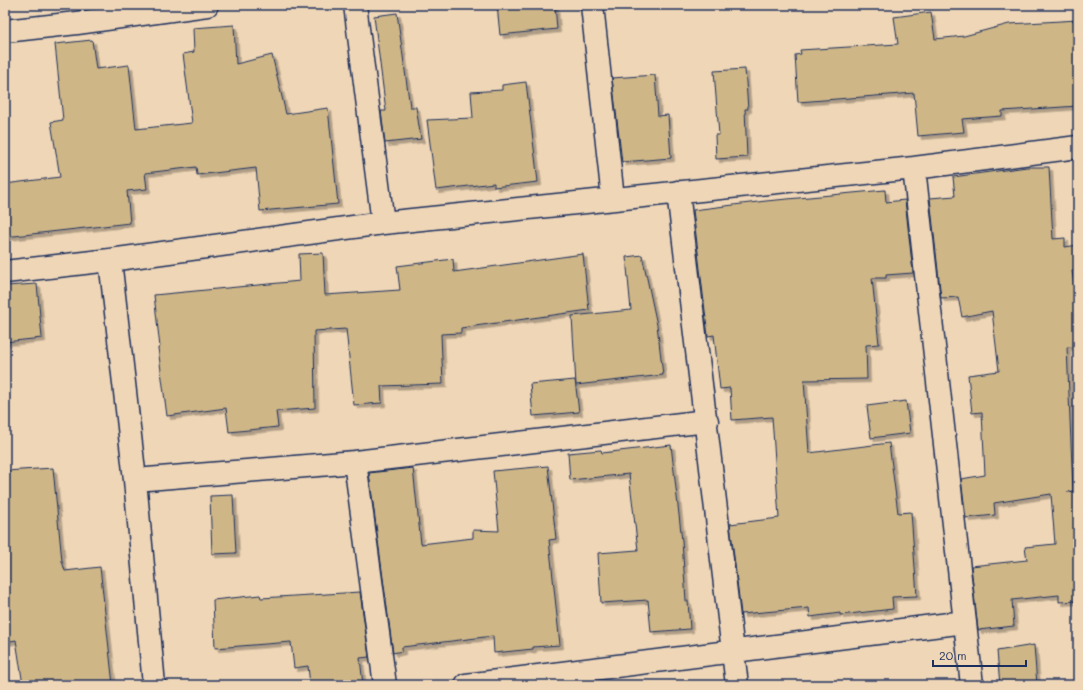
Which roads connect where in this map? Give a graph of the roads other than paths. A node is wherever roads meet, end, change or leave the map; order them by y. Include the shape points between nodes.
1 (207, 5) edge
2 (355, 5) edge
3 (592, 5) edge
4 (76, 14) edge
5 (5, 31) edge
6 (1078, 147) edge
7 (914, 168) junction
8 (678, 192) junction
9 (613, 199) junction
10 (383, 223) junction
11 (110, 260) junction
12 (5, 272) edge
13 (707, 421) junction
14 (355, 462) junction
15 (135, 480) junction
16 (965, 622) junction
17 (733, 651) junction
18 (154, 685) edge
19 (385, 685) edge
20 (466, 685) edge
21 (737, 685) edge
22 (972, 685) edge

1 - 4 street
2 - 10 street
3 - 9 street
4 - 5 street
6 - 7 street
7 - 8 street
7 - 16 street
8 - 9 street
8 - 13 street
9 - 10 street
10 - 11 street
11 - 12 street
11 - 15 street
13 - 14 street
13 - 17 street
14 - 15 street
14 - 19 street
15 - 18 street
16 - 17 street
16 - 22 street
17 - 20 street
17 - 21 street

